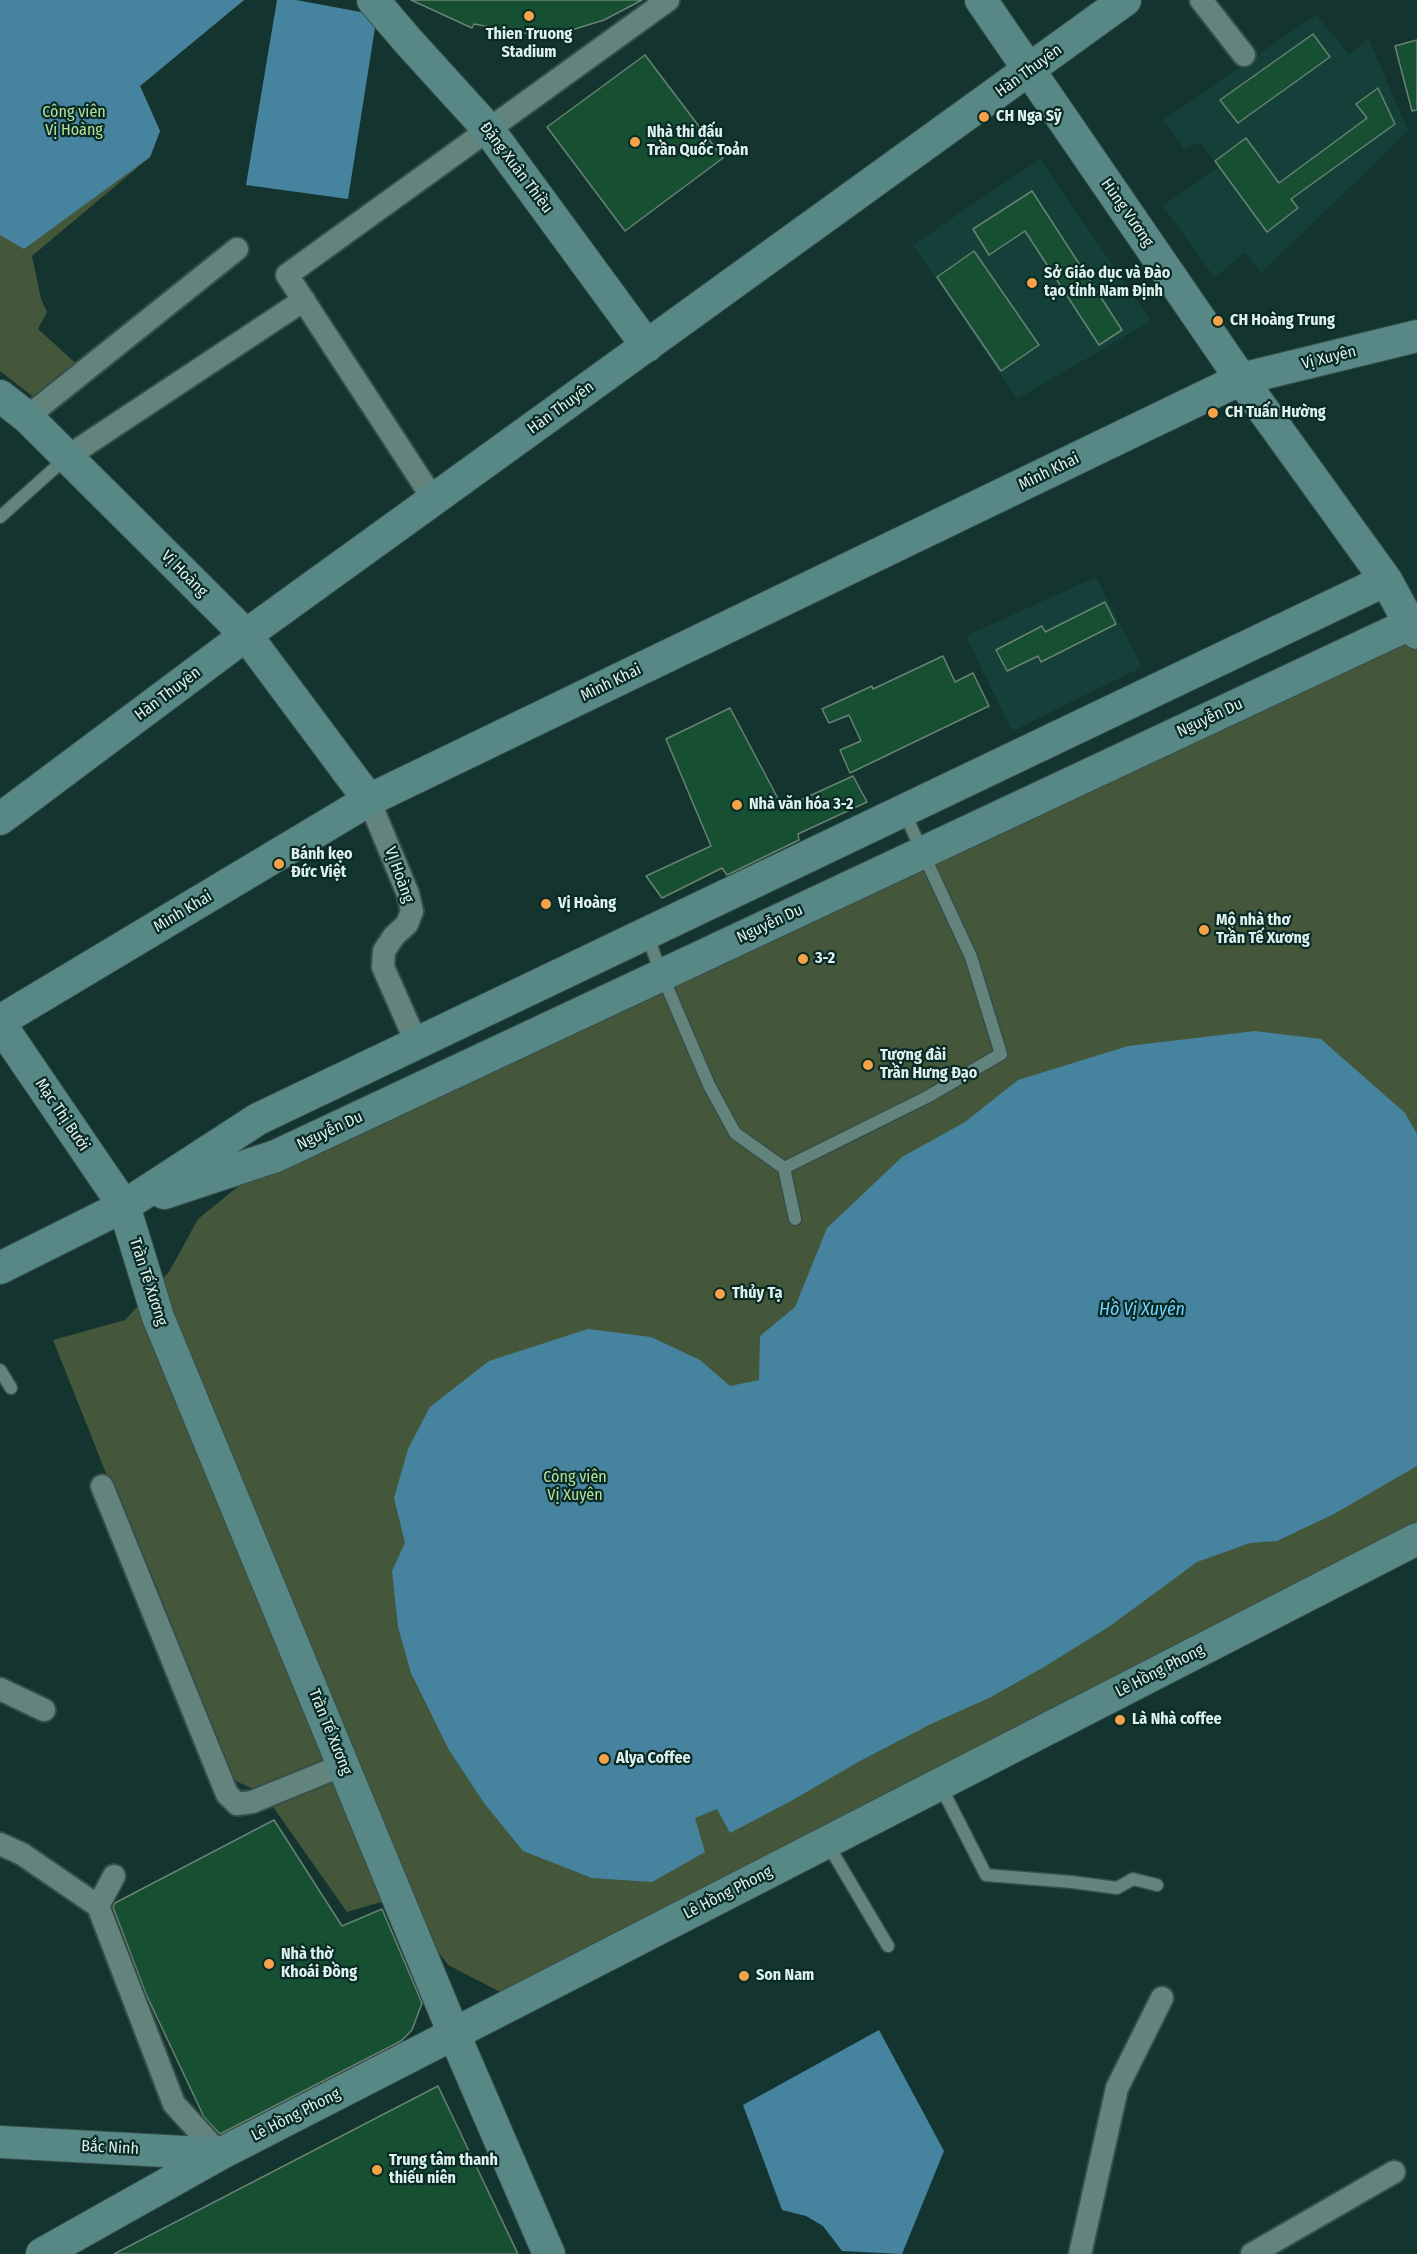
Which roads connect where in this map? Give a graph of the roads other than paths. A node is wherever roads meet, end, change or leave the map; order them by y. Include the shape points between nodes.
1 (373, 0) edge
2 (668, 0) edge
3 (981, 0) edge
4 (1125, 0) edge
5 (1201, 0) edge
6 (1244, 55) dead end
7 (1029, 71) junction
8 (488, 129) junction
9 (237, 249) dead end
10 (304, 300) junction
11 (1417, 336) edge
12 (647, 346) junction
13 (1241, 379) junction
14 (0, 396) edge
15 (27, 417) junction
16 (67, 457) junction
17 (434, 500) junction
18 (0, 518) edge
19 (1386, 580) junction
20 (1415, 626) edge
21 (246, 635) junction
22 (369, 800) junction
23 (903, 811) junction
24 (0, 819) edge
25 (924, 852) junction
26 (646, 934) junction
27 (662, 975) junction
28 (0, 1023) edge
29 (417, 1044) junction
30 (784, 1168) junction
31 (124, 1206) junction
32 (795, 1219) dead end
33 (0, 1268) edge
34 (0, 1370) edge
35 (11, 1388) dead end
36 (102, 1486) dead end
37 (1417, 1539) edge
38 (0, 1689) edge
39 (44, 1710) dead end
40 (343, 1765) junction
41 (940, 1784) junction
42 (827, 1842) junction
43 (0, 1844) edge
44 (114, 1876) dead end
45 (1157, 1885) dead end
46 (98, 1906) junction
47 (888, 1946) dead end
48 (1162, 1998) dead end
49 (454, 2034) junction
50 (0, 2142) edge
51 (220, 2154) junction
52 (1394, 2172) dead end
53 (42, 2254) edge
54 (549, 2254) edge
55 (1080, 2254) edge
56 (1252, 2254) edge

1 - 8 street, Đặng Xuân Thiều
2 - 8 street
3 - 7 street, Hùng Vương
4 - 7 street, Hàn Thuyên
5 - 6 street
7 - 12 street, Hàn Thuyên
7 - 13 street, Hùng Vương
8 - 10 street via 287,274
8 - 12 street, Đặng Xuân Thiều
9 - 15 street
10 - 16 street
10 - 17 street
11 - 13 street, Vị Xuyên
12 - 17 street, Hàn Thuyên
13 - 19 street, Hùng Vương
13 - 22 street, Minh Khai
14 - 15 street, Vị Hoàng
15 - 16 street, Vị Hoàng
16 - 18 lane
16 - 21 street, Vị Hoàng
17 - 21 street, Hàn Thuyên
19 - 20 street, Hùng Vương
19 - 23 street, Nguyễn Du
20 - 25 street, Nguyễn Du
21 - 22 street, Vị Hoàng
21 - 24 street, Hàn Thuyên
22 - 28 street, Minh Khai
22 - 29 street, VỊ Hoàng via 412,911 407,924 384,951 383,968
23 - 25 lane
23 - 26 street, Nguyễn Du
25 - 27 street, Nguyễn Du
25 - 30 lane via 971,957 1001,1054 927,1098
26 - 27 lane
26 - 29 street, Nguyễn Du
27 - 30 lane via 709,1084 735,1133
27 - 31 street, Nguyễn Du via 276,1156
28 - 31 street, Mạc Thị Bưởi
29 - 31 street, Nguyễn Du via 258,1119
30 - 32 lane
31 - 33 street, Nguyễn Du
31 - 40 street, Trần Tế Xương via 158,1317
34 - 35 lane
36 - 40 street via 227,1794 237,1804 252,1802
37 - 41 street, Lê Hồng Phong
38 - 39 street
40 - 49 street, Trần Tế Xương
41 - 42 street, Lê Hồng Phong
41 - 45 lane via 986,1875 1117,1888 1134,1880
42 - 47 lane
42 - 49 street, Lê Hồng Phong
43 - 46 street via 22,1854
44 - 46 street
46 - 51 street via 174,2104
48 - 55 street via 1117,2088
49 - 51 street, Lê Hồng Phong
49 - 54 street, Trần Tế Xương
50 - 51 street, Bắc Ninh
51 - 53 street, Lê Hồng Phong
52 - 56 street

